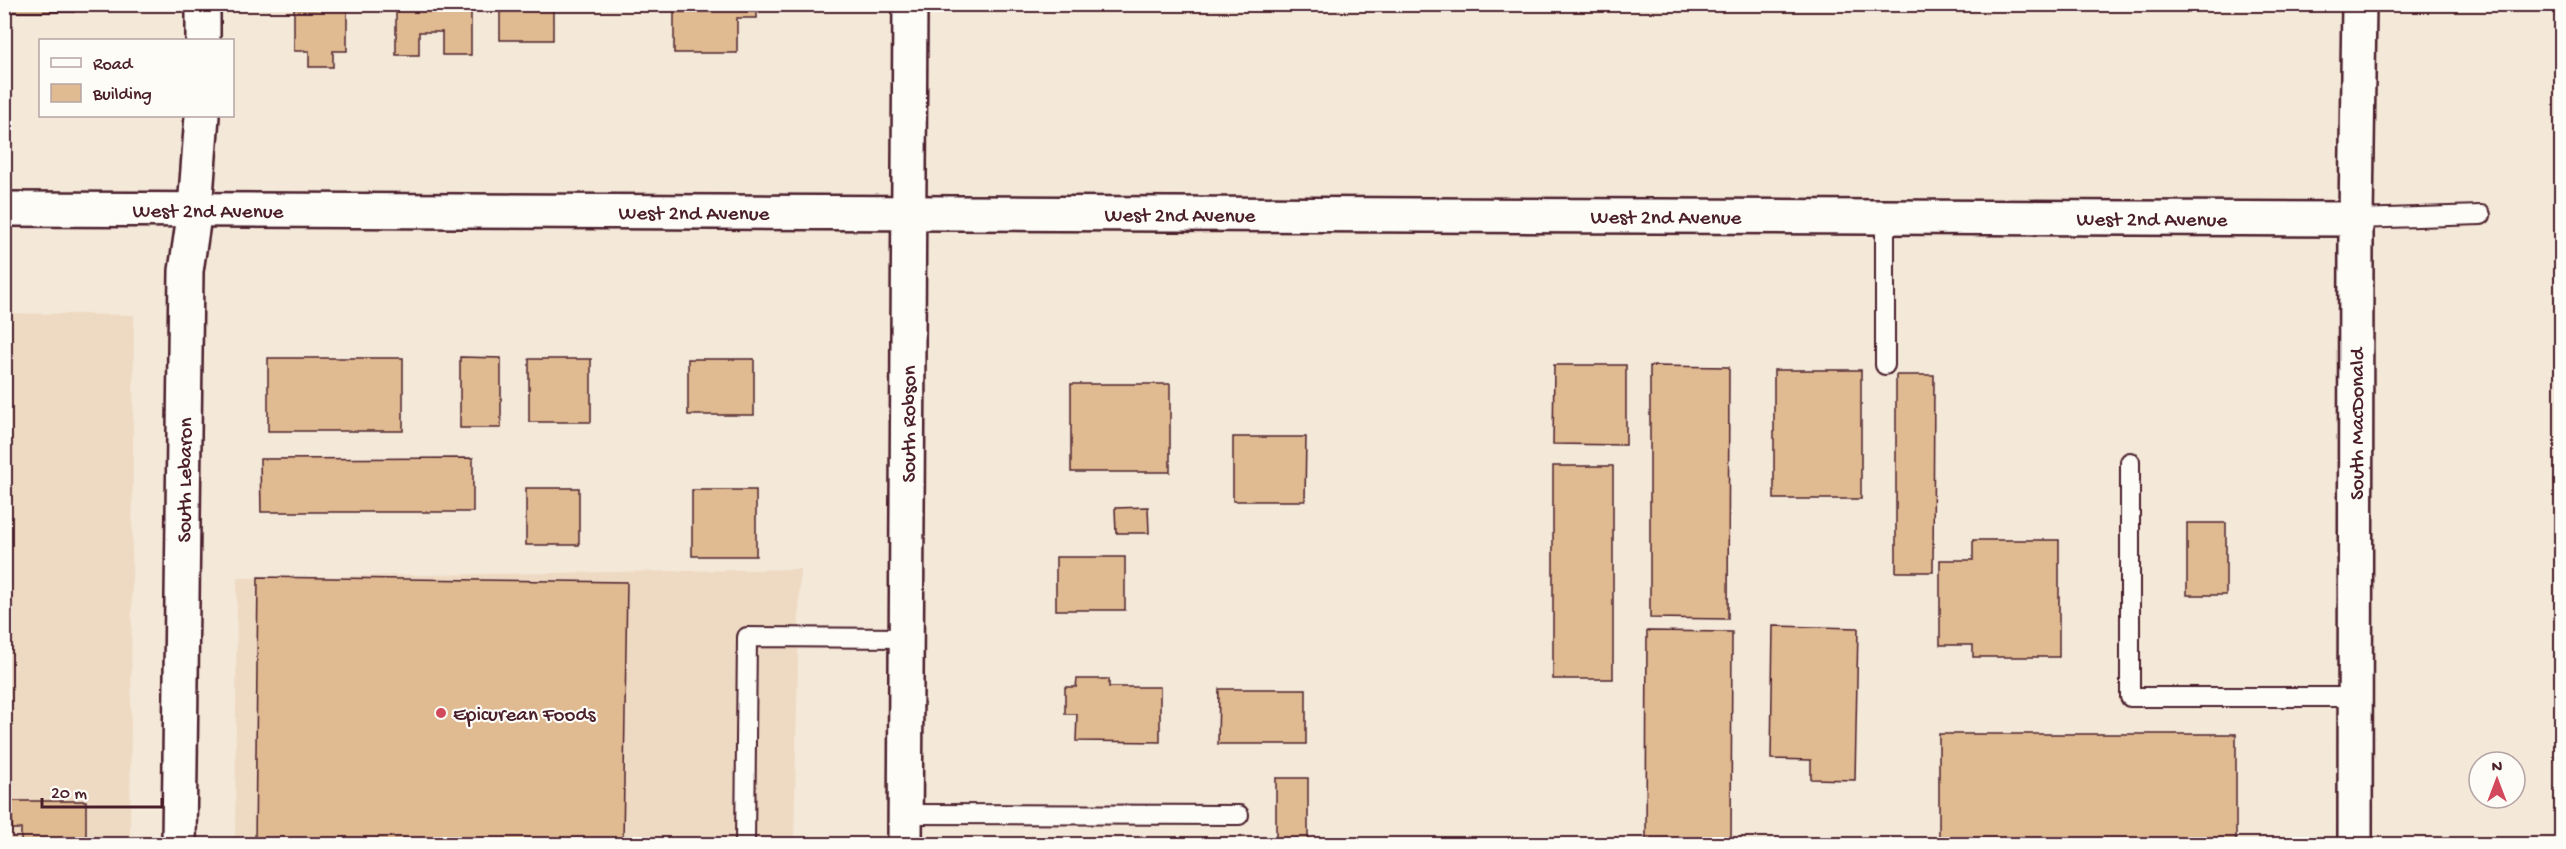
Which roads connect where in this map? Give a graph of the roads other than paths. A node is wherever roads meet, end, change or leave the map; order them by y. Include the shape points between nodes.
1 (203, 4) edge
2 (910, 4) edge
3 (2359, 4) edge
4 (203, 39) edge
5 (202, 117) edge
6 (4, 209) edge
7 (195, 209) junction
8 (908, 213) junction
9 (2481, 215) dead end
10 (1885, 217) junction
11 (2356, 219) junction
12 (1885, 365) dead end
13 (2130, 462) dead end
14 (906, 638) junction
15 (2355, 697) junction
16 (1239, 815) dead end
17 (905, 829) edge
18 (179, 844) edge
19 (745, 844) edge
20 (2355, 844) edge

1 - 4 street
2 - 8 street, South Robson
3 - 11 street, South MacDonald
5 - 7 street, South Lebaron
6 - 7 street, West 2nd Avenue
7 - 8 street, West 2nd Avenue
7 - 18 street, South Lebaron via 186,270
8 - 10 street, West 2nd Avenue
8 - 14 street, South Robson
9 - 11 lane
10 - 11 street, West 2nd Avenue
10 - 12 lane
11 - 15 street, South MacDonald
13 - 15 lane via 2130,697
14 - 17 street, South Robson
14 - 19 lane via 747,637
15 - 20 street, South MacDonald
16 - 17 lane

